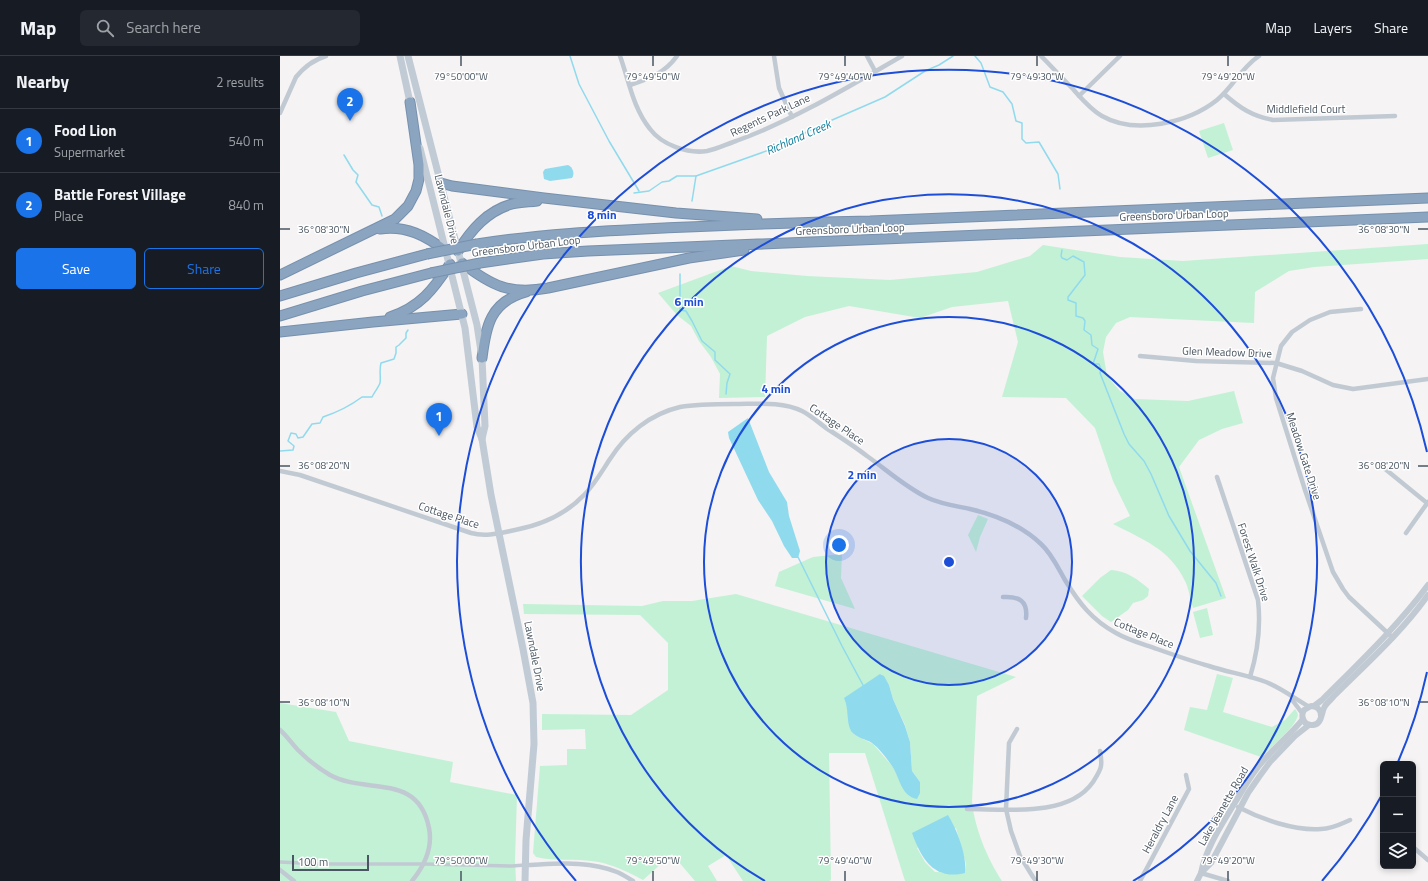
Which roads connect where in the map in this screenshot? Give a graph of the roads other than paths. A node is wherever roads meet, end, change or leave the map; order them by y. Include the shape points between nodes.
1 (326, 56) edge
2 (400, 56) edge
3 (408, 56) edge
4 (620, 56) edge
5 (677, 56) edge
6 (774, 56) edge
7 (867, 56) edge
8 (902, 56) edge
9 (1041, 56) edge
10 (1120, 56) edge
11 (1259, 56) edge
12 (875, 71) junction
13 (630, 85) junction
14 (1224, 94) junction
15 (1079, 96) junction
16 (410, 102) junction
17 (280, 113) edge
18 (1395, 116) dead end
19 (792, 117) junction
20 (441, 183) junction
21 (544, 198) junction
22 (1428, 198) edge
23 (1428, 217) edge
24 (810, 222) junction
25 (371, 231) junction
26 (791, 243) junction
27 (446, 251) junction
28 (456, 259) junction
29 (280, 275) edge
30 (534, 290) junction
31 (280, 296) edge
32 (1361, 309) dead end
33 (462, 314) junction
34 (280, 316) edge
35 (373, 322) junction
36 (280, 332) edge
37 (1140, 356) dead end
38 (482, 358) junction
39 (1276, 363) junction
40 (1428, 379) edge
41 (482, 439) junction
42 (1379, 464) dead end
43 (280, 470) edge
44 (1216, 478) dead end
45 (1428, 503) edge
46 (499, 533) junction
47 (1406, 533) dead end
48 (1428, 585) edge
49 (1428, 595) edge
50 (1003, 597) dead end
51 (1026, 618) dead end
52 (1388, 634) junction
53 (1393, 638) junction
54 (1250, 677) junction
55 (1292, 697) junction
56 (1311, 706) junction
57 (1302, 716) junction
58 (1321, 716) junction
59 (1309, 724) junction
60 (1018, 729) dead end
61 (280, 730) edge
62 (1100, 751) dead end
63 (1186, 775) dead end
64 (1234, 805) junction
65 (1240, 808) junction
66 (967, 809) dead end
67 (1006, 809) junction
68 (1350, 820) dead end
69 (1416, 850) edge
70 (1428, 860) edge
71 (280, 862) edge
72 (424, 864) junction
73 (525, 865) junction
74 (280, 870) edge
75 (1201, 873) junction
76 (294, 881) edge
77 (412, 881) edge
78 (525, 881) edge
79 (633, 881) edge
80 (1036, 881) edge
81 (1140, 881) edge
82 (1197, 881) edge
83 (1228, 881) edge

1 - 17 street via 313,62 296,77
2 - 16 main road, Lawndale Drive
3 - 20 main road, Lawndale Drive
4 - 13 street, Regents Park Lane
5 - 13 street via 664,71
6 - 19 street via 780,88
7 - 12 street
8 - 12 street, Regents Park Lane
9 - 15 street
10 - 15 street
11 - 14 street via 1245,68
12 - 19 street, Regents Park Lane
13 - 19 street, Regents Park Lane via 634,100 650,130 672,146 689,151 708,151 753,135
14 - 15 street via 1205,109 1182,119 1138,125 1119,123 1102,116
14 - 18 street, Middlefield Court via 1239,107 1260,118 1274,120
16 - 25 highway via 419,165 418,184 412,199 399,215
16 - 27 main road, Lawndale Drive
20 - 21 highway
20 - 28 main road, Lawndale Drive
21 - 24 highway via 682,214
21 - 28 highway via 536,202 511,204 490,214 468,234
22 - 24 highway, Greensboro Urban Loop
23 - 26 highway, Greensboro Urban Loop
24 - 31 highway, Greensboro Urban Loop, bridge via 565,233 518,238 427,254
25 - 27 highway via 390,228 409,230 428,238
25 - 29 highway
26 - 30 highway via 689,258
26 - 34 highway, Greensboro Urban Loop, bridge via 566,252 520,257 431,272
27 - 28 main road, Lawndale Drive
28 - 30 highway via 498,286 512,290
28 - 33 main road, Lawndale Drive
28 - 35 highway via 420,302 405,311
28 - 38 main road, Lawndale Drive via 477,326
30 - 38 highway via 511,298 497,310 486,330
32 - 39 street, Meadow Gate Drive via 1330,312 1310,320 1292,332 1282,346
33 - 35 highway
33 - 41 main road, Lawndale Drive via 468,343 477,427
35 - 36 highway
37 - 39 street, Glen Meadow Drive via 1196,361
38 - 41 main road, Lawndale Drive via 485,426
39 - 40 street, Glen Meadow Drive via 1333,385 1353,389
39 - 52 street, Meadow Gate Drive via 1273,378 1276,398 1334,572 1349,597
41 - 46 main road, Lawndale Drive
42 - 45 street
43 - 46 street, Cottage Place via 471,533
44 - 54 street, Forest Walk Drive via 1258,600 1259,640
45 - 47 street
46 - 54 street, Cottage Place via 530,527 574,504 592,486 623,440 642,424 662,413 704,404 787,406 801,411 928,498 954,507 992,515 1025,531 1052,557 1085,610 1113,632 1202,664
46 - 73 main road, Lawndale Drive via 533,704 534,744
48 - 52 street
49 - 53 street
50 - 51 street via 1016,597 1023,603 1027,608
52 - 53 street, Meadow Gate Drive
52 - 56 street via 1322,700
53 - 58 street via 1326,704
54 - 55 street, Cottage Place
55 - 56 street, Cottage Place
55 - 57 street, Cottage Place
56 - 57 street
56 - 58 street via 1319,710
57 - 59 street
57 - 64 street, Lake Jeanette Road via 1292,732 1262,761
58 - 59 street via 1318,722
59 - 65 street, Lake Jeanette Road via 1270,762
60 - 67 street via 1009,743
61 - 72 street via 308,759 331,776 402,792 418,801 426,815 430,834 429,851
62 - 67 street via 1102,764 1098,774 1089,787 1076,798 1042,808
63 - 81 street, Heraldry Lane via 1189,789
64 - 65 street
64 - 75 street, Lake Jeanette Road via 1204,860
65 - 68 street via 1259,817 1310,829 1332,827
65 - 75 street, Lake Jeanette Road via 1211,863
66 - 67 street
67 - 80 street via 1020,856
69 - 70 street
71 - 72 street
72 - 73 street
72 - 77 street
73 - 78 main road, Lawndale Drive
73 - 79 street via 597,866 617,872
74 - 76 street
75 - 82 street, Lake Jeanette Road
75 - 83 street

